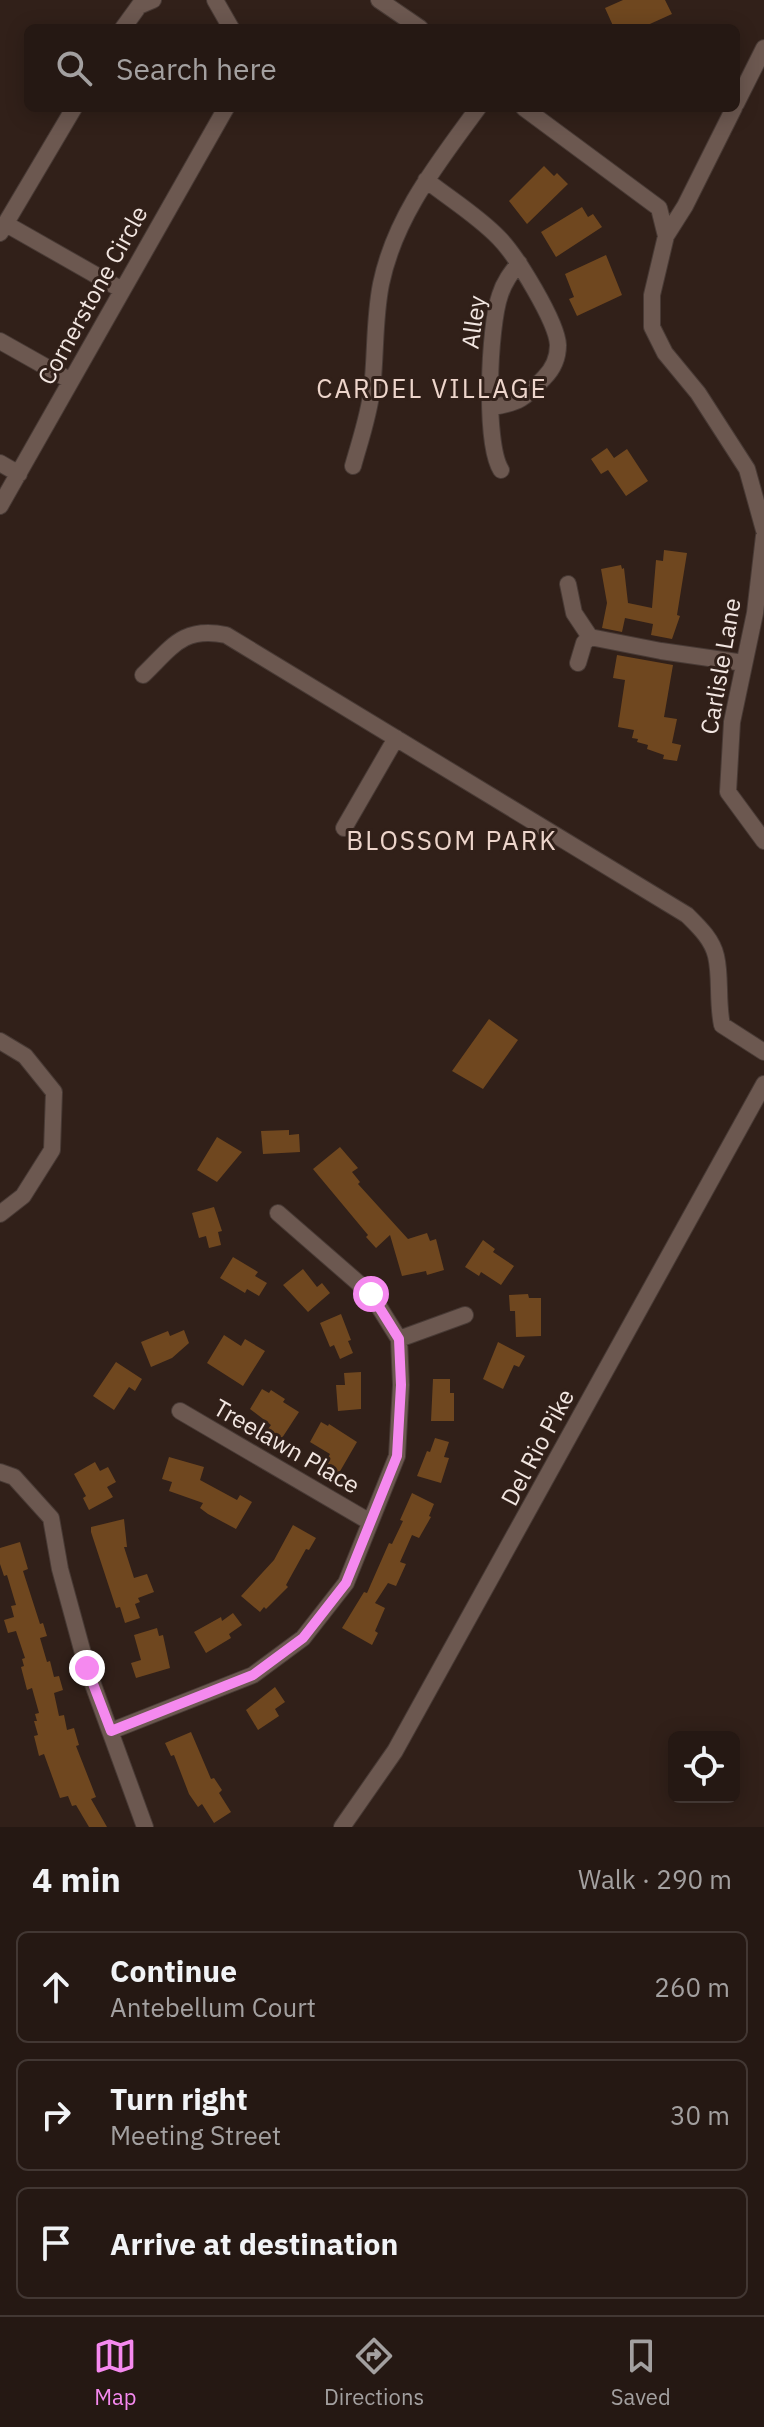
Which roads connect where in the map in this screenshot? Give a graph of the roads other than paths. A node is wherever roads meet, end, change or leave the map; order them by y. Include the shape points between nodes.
1 (153, 0) edge
2 (215, 0) edge
3 (379, 0) edge
4 (230, 14) edge
5 (126, 24) edge
6 (414, 24) edge
7 (764, 48) edge
8 (740, 96) edge
9 (72, 112) edge
10 (224, 112) edge
11 (475, 112) edge
12 (529, 112) edge
13 (732, 112) edge
14 (426, 180) junction
15 (3, 228) edge
16 (666, 236) junction
17 (519, 263) junction
18 (122, 290) junction
19 (0, 341) edge
20 (71, 381) junction
21 (492, 407) junction
22 (0, 463) edge
23 (353, 466) dead end
24 (501, 470) dead end
25 (19, 474) junction
26 (0, 506) edge
27 (764, 533) edge
28 (568, 584) dead end
29 (590, 637) junction
30 (578, 663) dead end
31 (744, 663) junction
32 (143, 675) dead end
33 (396, 738) junction
34 (344, 828) dead end
35 (764, 841) edge
36 (0, 1041) edge
37 (764, 1052) edge
38 (764, 1084) edge
39 (278, 1213) dead end
40 (0, 1214) edge
41 (465, 1315) dead end
42 (399, 1339) junction
43 (180, 1411) dead end
44 (0, 1472) edge
45 (370, 1522) junction
46 (111, 1731) junction
47 (145, 1827) edge
48 (342, 1827) edge

1 - 5 street via 139,6
2 - 4 street
3 - 6 street
7 - 8 street, Carlisle Lane
9 - 15 street
10 - 18 street, Cornerstone Circle
11 - 14 street
12 - 16 street via 659,208
13 - 16 street, Carlisle Lane
14 - 17 street via 499,237
14 - 23 street via 403,218 381,283 372,391
15 - 18 street
16 - 27 street, Carlisle Lane via 652,295 652,327 747,469
17 - 21 street, Alley via 506,279 494,318
17 - 21 street via 558,341 557,357 551,371 522,400
18 - 20 street, Cornerstone Circle
19 - 20 street
20 - 25 street, Cornerstone Circle
21 - 24 street, Alley via 492,441
22 - 25 street
25 - 26 street, Cornerstone Circle
27 - 31 street, Carlisle Lane
28 - 29 street via 574,613
29 - 30 street
29 - 31 street
31 - 35 street, Carlisle Lane via 732,722 728,792
32 - 33 street via 180,639 206,631 226,635
33 - 34 street
33 - 37 street via 687,915 705,933 716,955 722,1025
36 - 40 street via 25,1056 54,1092 52,1150 23,1196
38 - 48 street, Del Rio Pike via 395,1751
39 - 42 street via 371,1294
41 - 42 street
42 - 45 street via 397,1456
43 - 45 street, Treelawn Place
44 - 46 street via 14,1477 51,1518 87,1668
45 - 46 street via 346,1583 303,1638 253,1675
46 - 47 street

